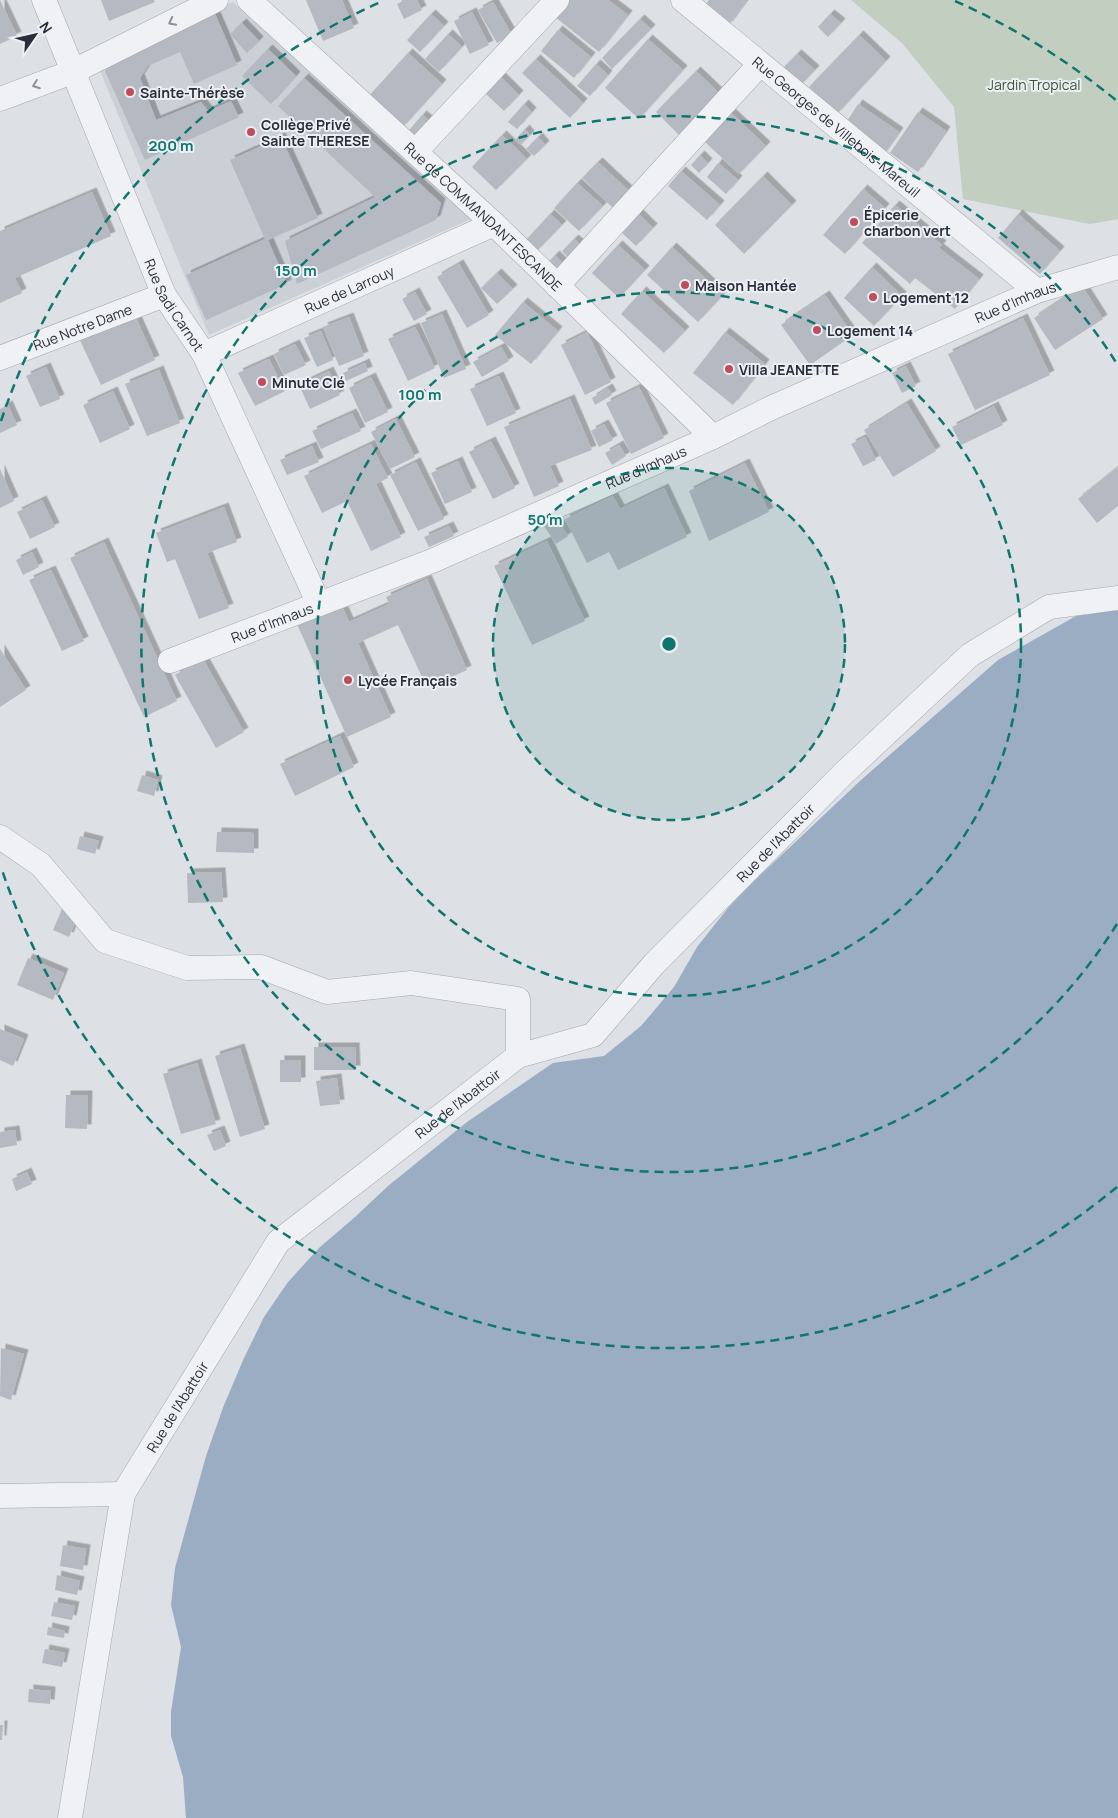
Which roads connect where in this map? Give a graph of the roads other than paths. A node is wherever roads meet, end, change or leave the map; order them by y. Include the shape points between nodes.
1 (44, 0) edge
2 (216, 0) edge
3 (250, 0) edge
4 (558, 0) edge
5 (683, 0) edge
6 (760, 64) junction
7 (72, 72) junction
8 (0, 98) edge
9 (415, 152) junction
10 (494, 224) junction
11 (1118, 267) edge
12 (557, 286) junction
13 (1037, 291) junction
14 (164, 295) junction
15 (204, 354) junction
16 (0, 358) edge
17 (713, 437) junction
18 (1118, 598) edge
19 (319, 604) junction
20 (170, 661) dead end
21 (0, 837) edge
22 (518, 1056) junction
23 (123, 1494) junction
24 (0, 1496) edge
25 (70, 1818) edge

1 - 7 street, Rue Sadi Carnot
2 -> 7 street
3 - 9 street, Rue de COMMANDANT ESCANDE
4 - 9 street
5 - 6 street, Rue Georges de Villebois-Mareuil
6 - 12 street
6 - 13 street, Rue Georges de Villebois-Mareuil
7 -> 8 street
7 - 14 street, Rue Sadi Carnot
9 - 10 street, Rue de COMMANDANT ESCANDE
10 - 12 street, Rue de COMMANDANT ESCANDE
10 - 15 street, Rue de Larrouy
11 - 13 street, Rue d'Imhaus
12 - 17 street, Rue de COMMANDANT ESCANDE
13 - 17 street, Rue d'Imhaus via 771,408
14 - 15 street, Rue Sadi Carnot
14 - 16 street, Rue Notre Dame
15 - 19 street, Rue Sadi Carnot
17 - 19 street, Rue d'Imhaus via 432,561
18 - 22 street, Rue de l'Abattoir via 1050,607 970,655 844,773 660,957 593,1035
19 - 20 street, Rue d'Imhaus
21 - 22 street via 41,865 105,941 187,968 261,967 327,992 411,982 518,999
22 - 23 street, Rue de l'Abattoir via 278,1242
23 - 24 street
23 - 25 street, Rue de l'Abattoir

